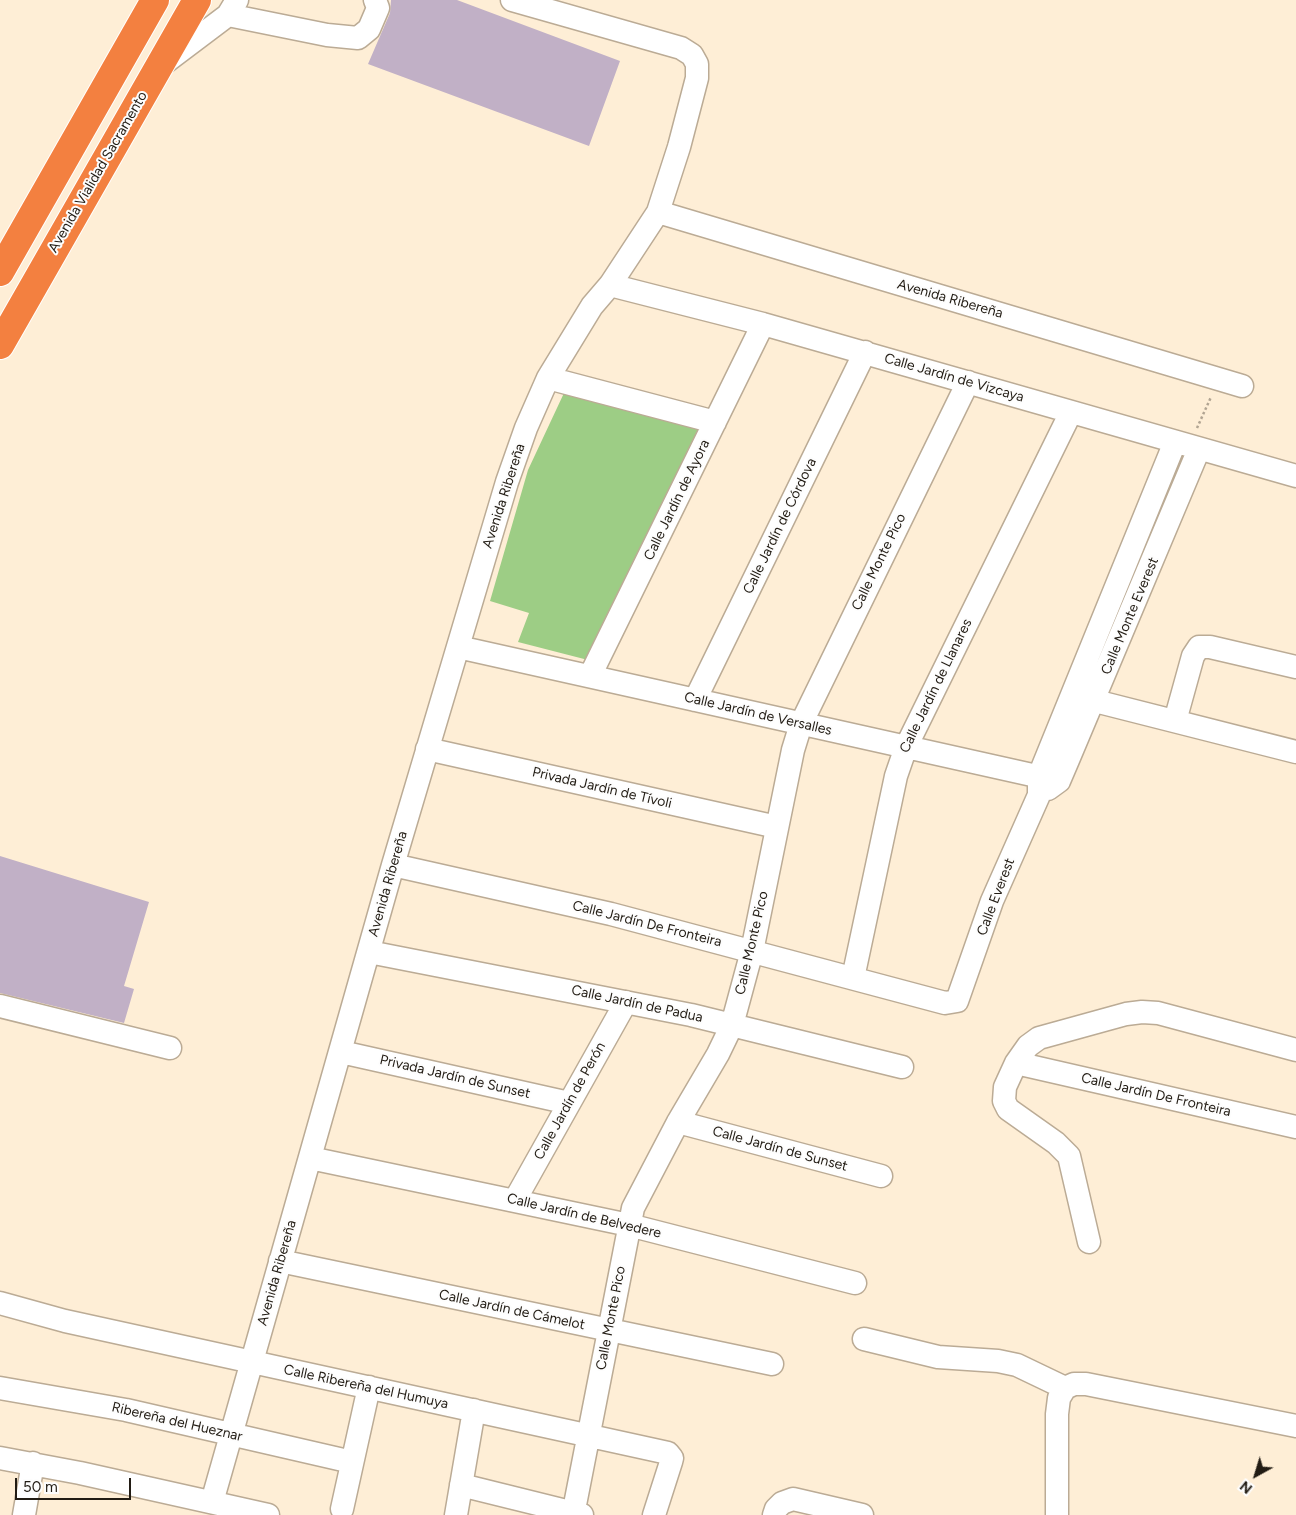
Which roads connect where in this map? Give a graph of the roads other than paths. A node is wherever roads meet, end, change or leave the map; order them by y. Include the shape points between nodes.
1 (155, 0) edge
2 (197, 0) edge
3 (375, 0) edge
4 (512, 0) edge
5 (233, 8) edge
6 (158, 68) junction
7 (658, 212) junction
8 (0, 272) edge
9 (610, 285) junction
10 (764, 324) junction
11 (0, 345) edge
12 (864, 352) junction
13 (548, 378) junction
14 (968, 382) junction
15 (1242, 386) dead end
16 (1071, 412) junction
17 (715, 422) junction
18 (1188, 446) junction
19 (1296, 476) edge
20 (458, 647) junction
21 (1296, 667) edge
22 (590, 676) junction
23 (695, 700) junction
24 (1095, 700) junction
25 (1175, 721) junction
26 (801, 724) junction
27 (906, 747) junction
28 (427, 749) junction
29 (1296, 752) edge
30 (1045, 784) junction
31 (777, 827) junction
32 (393, 864) junction
33 (752, 951) junction
34 (369, 952) junction
35 (853, 978) junction
36 (957, 1001) joint
37 (626, 1002) junction
38 (0, 1006) edge
39 (732, 1025) junction
40 (170, 1048) dead end
41 (1296, 1050) edge
42 (341, 1052) junction
43 (1016, 1063) junction
44 (902, 1067) dead end
45 (569, 1103) junction
46 (678, 1122) junction
47 (1296, 1127) edge
48 (310, 1158) junction
49 (881, 1176) dead end
50 (515, 1200) junction
51 (629, 1225) junction
52 (1089, 1242) dead end
53 (280, 1261) junction
54 (855, 1283) dead end
55 (0, 1303) edge
56 (609, 1330) junction
57 (864, 1339) dead end
58 (251, 1362) junction
59 (772, 1364) dead end
60 (369, 1387) junction
61 (0, 1388) edge
62 (1065, 1388) junction
63 (474, 1410) junction
64 (1296, 1426) edge
65 (231, 1435) junction
66 (588, 1435) junction
67 (0, 1458) edge
68 (352, 1462) junction
69 (33, 1463) junction
70 (461, 1486) junction
71 (212, 1502) junction
72 (342, 1509) dead end
73 (576, 1514) edge
74 (24, 1515) edge
75 (268, 1515) edge
76 (456, 1515) edge
77 (654, 1515) edge
78 (774, 1515) edge
79 (862, 1515) edge
80 (1057, 1515) edge

1 - 8 highway
2 - 6 highway, Avenida Vialidad Sacramento
3 - 5 street via 378,8 369,28 358,38 327,35
4 - 7 street, Avenida Ribereña via 681,48 692,55 698,64 697,78
5 - 6 street
6 - 11 highway, Avenida Vialidad Sacramento
7 - 9 street, Avenida Ribereña
7 - 15 street, Avenida Ribereña
9 - 10 street, Calle Jardín de Vizcaya
9 - 13 street, Avenida Ribereña via 592,306
10 - 12 street, Calle Jardín de Vizcaya
10 - 17 street, Calle Jardín de Ayora
12 - 14 street, Calle Jardín de Vizcaya
12 - 23 street, Calle Jardín de Córdova
13 - 17 street
13 - 20 street, Avenida Ribereña via 506,482
14 - 16 street, Calle Jardín de Vizcaya
14 - 26 street, Calle Monte Pico
16 - 18 street, Calle Jardín de Vizcaya
16 - 27 street, Calle Jardín de Llanares
17 - 22 street, Calle Jardín de Ayora
18 - 19 street, Calle Jardín de Vizcaya
18 - 24 street, Calle Monte Everest
18 - 30 street, Calle Monte Everest
20 - 22 street, Calle Jardín de Versalles
20 - 28 street, Avenida Ribereña
21 - 25 street via 1210,646 1199,647 1193,656
22 - 23 street, Calle Jardín de Versalles
23 - 26 street, Calle Jardín de Versalles
24 - 25 street
24 - 30 street, Calle Monte Everest
25 - 29 street
26 - 27 street, Calle Jardín de Versalles
26 - 31 street, Calle Monte Pico
27 - 30 street, Calle Jardín de Versalles
27 - 35 street, Calle Jardín de Llanares via 896,776
28 - 31 street, Privada Jardín de Tívoli
28 - 32 street, Avenida Ribereña
30 - 36 street, Calle Everest via 992,901
31 - 33 street, Calle Monte Pico
32 - 33 street, Calle Jardín De Fronteira via 555,900
32 - 34 street, Avenida Ribereña
33 - 35 street, Calle Jardín De Fronteira
33 - 39 street, Calle Monte Pico
34 - 37 street, Calle Jardín de Padua
34 - 42 street, Avenida Ribereña
35 - 36 street, Calle Jardín De Fronteira via 945,1003
37 - 39 street, Calle Jardín de Padua
37 - 45 street, Calle Jardín de Perón
38 - 40 street
39 - 44 street, Calle Jardín de Padua
39 - 46 street, Calle Monte Pico
41 - 43 street via 1158,1013 1126,1014 1039,1038 1028,1046
42 - 45 street, Privada Jardín de Sunset
42 - 48 street, Avenida Ribereña
43 - 47 street, Calle Jardín De Fronteira
43 - 52 street via 1005,1086 1004,1101 1008,1109 1069,1156
45 - 50 street, Calle Jardín de Perón
46 - 49 street, Calle Jardín de Sunset
46 - 51 street, Calle Monte Pico via 642,1188
48 - 50 street, Calle Jardín de Belvedere
48 - 53 street, Avenida Ribereña
50 - 51 street, Calle Jardín de Belvedere
51 - 54 street, Calle Jardín de Belvedere
51 - 56 street, Calle Monte Pico
53 - 56 street, Calle Jardín de Cámelot
53 - 58 street, Avenida Ribereña
55 - 58 street, Calle Ribereña del Humuya via 65,1321
56 - 59 street, Calle Jardín de Cámelot
56 - 66 street, Calle Monte Pico
57 - 62 street via 938,1358 1017,1365
58 - 60 street, Calle Ribereña del Humuya
58 - 65 street, Avenida Ribereña
60 - 63 street, Calle Ribereña del Humuya
60 - 68 street
61 - 65 street, Ribereña del Hueznar via 117,1408
62 - 64 street via 1086,1384
62 - 80 street via 1059,1398 1057,1414
63 - 66 street, Calle Ribereña del Humuya
63 - 70 street
65 - 68 street, Ribereña del Hueznar
65 - 71 street, Avenida Ribereña
66 - 73 street, Calle Monte Pico
66 - 77 street, Calle Ribereña del Humuya via 670,1455 671,1462
67 - 69 street
68 - 72 street
69 - 71 street
69 - 74 street
70 - 73 street
70 - 76 street
71 - 75 street
78 - 79 street via 782,1502 792,1499

